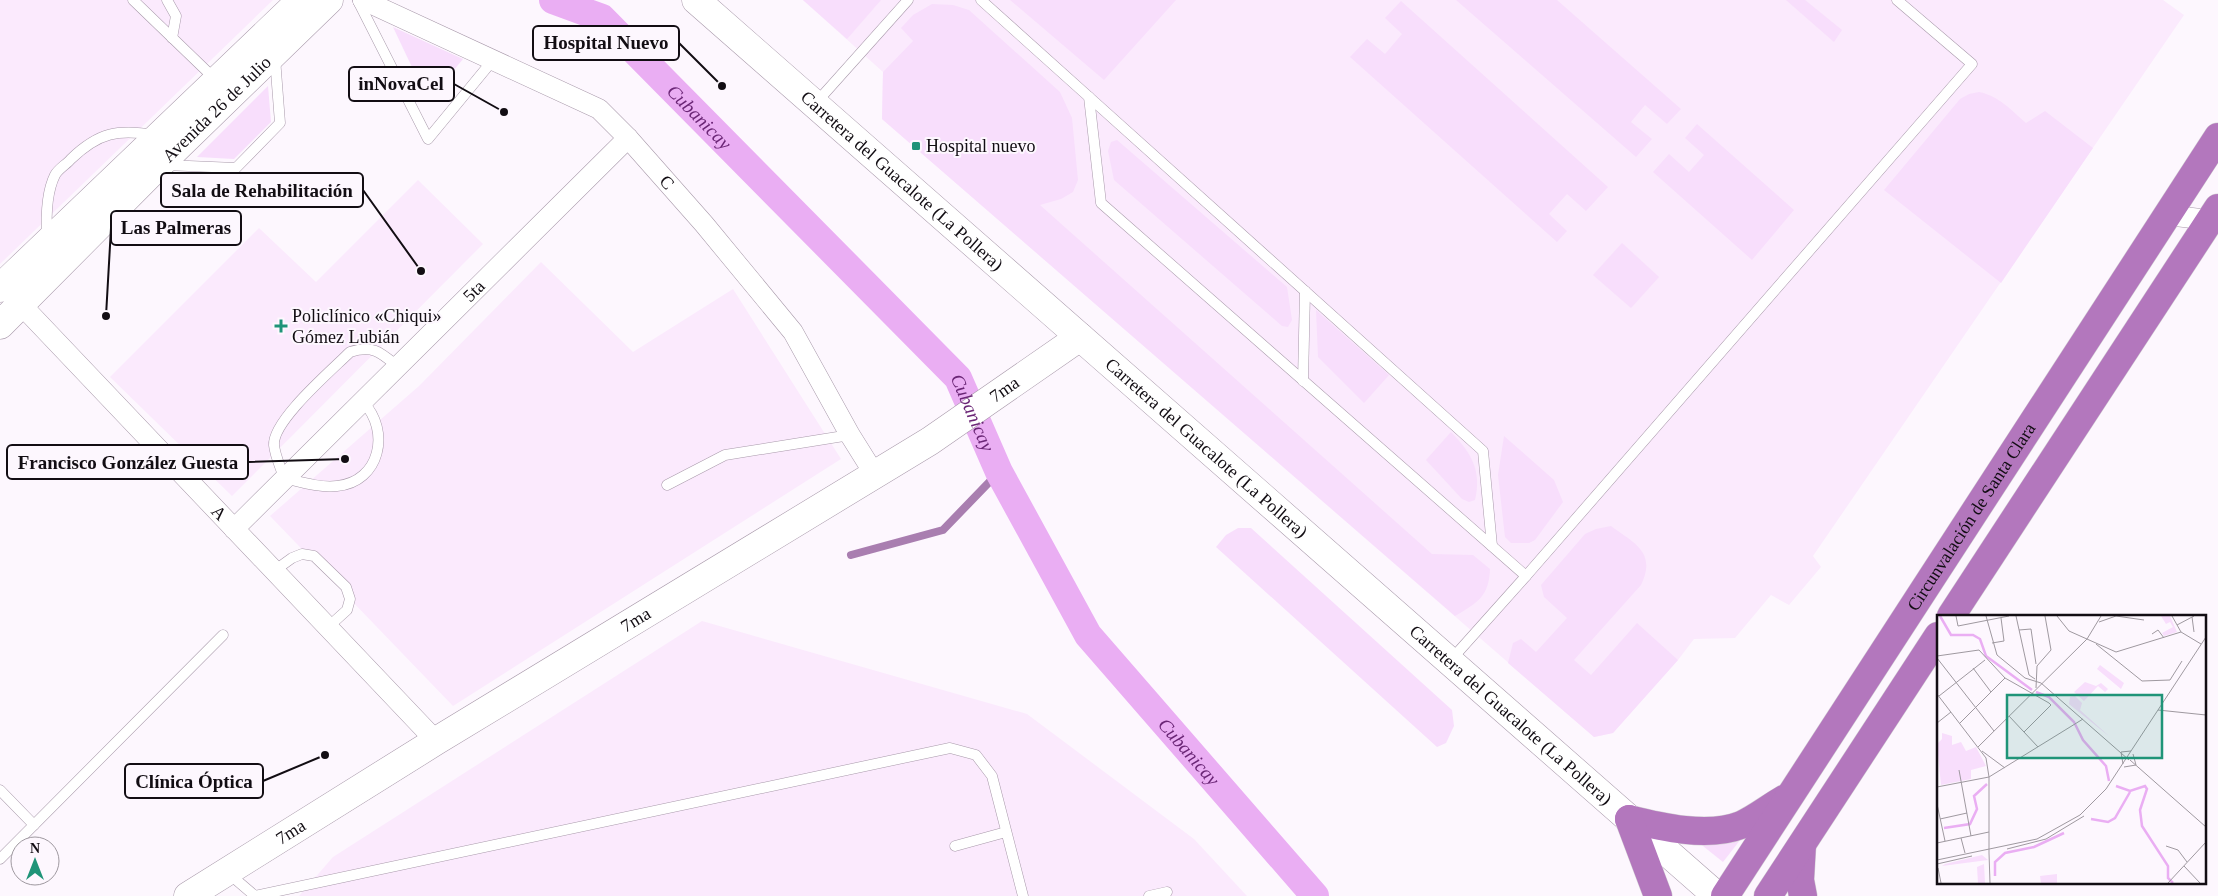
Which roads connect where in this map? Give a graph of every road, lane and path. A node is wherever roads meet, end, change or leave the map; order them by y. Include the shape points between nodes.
1 (133, 0) edge
2 (167, 0) edge
3 (301, 0) edge
4 (328, 0) edge
5 (358, 0) edge
6 (363, 0) edge
7 (696, 0) edge
8 (908, 0) edge
9 (981, 0) edge
10 (1897, 0) edge
11 (172, 38) junction
12 (275, 54) junction
13 (493, 60) junction
14 (216, 80) junction
15 (1089, 97) junction
16 (814, 104) junction
17 (159, 136) junction
18 (2218, 137) edge
19 (628, 138) junction
20 (159, 165) junction
21 (2167, 215) junction
22 (2216, 216) edge
23 (48, 242) junction
24 (1305, 291) junction
25 (8, 293) edge
26 (0, 325) edge
27 (1080, 337) junction
28 (397, 366) junction
29 (1303, 381) junction
30 (363, 402) junction
31 (850, 435) junction
32 (875, 475) junction
33 (284, 478) junction
34 (667, 485) dead end
35 (234, 528) junction
36 (1492, 546) junction
37 (274, 571) junction
38 (1526, 576) junction
39 (1952, 615) edge
40 (328, 628) junction
41 (222, 635) dead end
42 (1937, 638) edge
43 (1450, 662) junction
44 (436, 741) junction
45 (0, 790) edge
46 (1790, 794) junction
47 (1629, 819) junction
48 (34, 825) junction
49 (1006, 832) junction
50 (1802, 844) junction
51 (955, 846) dead end
52 (0, 859) edge
53 (226, 872) junction
54 (1167, 892) dead end
55 (188, 896) edge
56 (1023, 896) edge
57 (1149, 896) edge
58 (1658, 896) edge
59 (1717, 896) edge
60 (1725, 896) edge
61 (1768, 896) edge
62 (1803, 896) edge

1 - 11 lane
2 - 11 lane via 176,16
3 - 14 main road, Avenida 26 de Julio
4 - 12 main road, Avenida 26 de Julio
5 - 13 lane via 428,139
6 - 13 street, C
7 - 16 main road, Carretera del Guacalote (La Pollera)
8 - 16 lane
9 - 15 lane
10 - 38 lane via 1972,64
11 - 14 lane
12 - 20 main road, Avenida 26 de Julio
12 - 20 lane via 280,123 236,168
13 - 19 street, C via 599,109
14 - 17 main road, Avenida 26 de Julio
15 - 24 lane
15 - 29 lane via 1101,203
16 - 27 main road, Carretera del Guacalote (La Pollera)
17 - 23 main road, Avenida 26 de Julio
17 - 23 lane via 133,131 110,133 86,144 56,174 46,219
18 - 21 highway, Circunvalación de Santa Clara
19 - 28 street, 5ta
19 - 31 street, C via 794,332
20 - 25 main road, Avenida 26 de Julio
21 - 22 street
21 - 46 highway, Circunvalación de Santa Clara
22 - 39 highway
23 - 25 main road, Avenida 26 de Julio
24 - 29 lane
24 - 36 lane via 1483,451
25 - 26 main road, Avenida 26 de Julio
25 - 35 street, A
27 - 32 main road, 7ma via 930,441
27 - 43 main road, Carretera del Guacalote (La Pollera)
28 - 30 street, 5ta
28 - 33 lane via 372,349 350,352 275,432 274,444
29 - 36 lane
30 - 33 street, 5ta
30 - 33 lane via 377,424 380,441 376,458 367,472 353,483 336,487
31 - 32 street, C
31 - 34 lane via 726,455
32 - 44 main road, 7ma
33 - 35 street, 5ta
35 - 37 street, A
36 - 38 lane
37 - 40 street, A
37 - 40 lane via 302,554 314,556 346,587 350,600 347,610
38 - 43 lane
40 - 44 street, A
41 - 48 lane
42 - 50 highway
43 - 47 main road, Carretera del Guacalote (La Pollera)
44 - 53 main road, 7ma
45 - 48 lane
46 - 47 highway via 1740,825 1717,830 1668,829
46 - 60 highway, Circunvalación de Santa Clara
47 - 58 highway
47 - 59 main road, Carretera del Guacalote (La Pollera)
48 - 52 lane
49 - 51 lane
49 - 53 lane via 992,776 976,755 950,748 255,896
49 - 56 lane
50 - 61 highway
50 - 62 highway via 1800,880
53 - 55 main road, 7ma
54 - 57 lane

